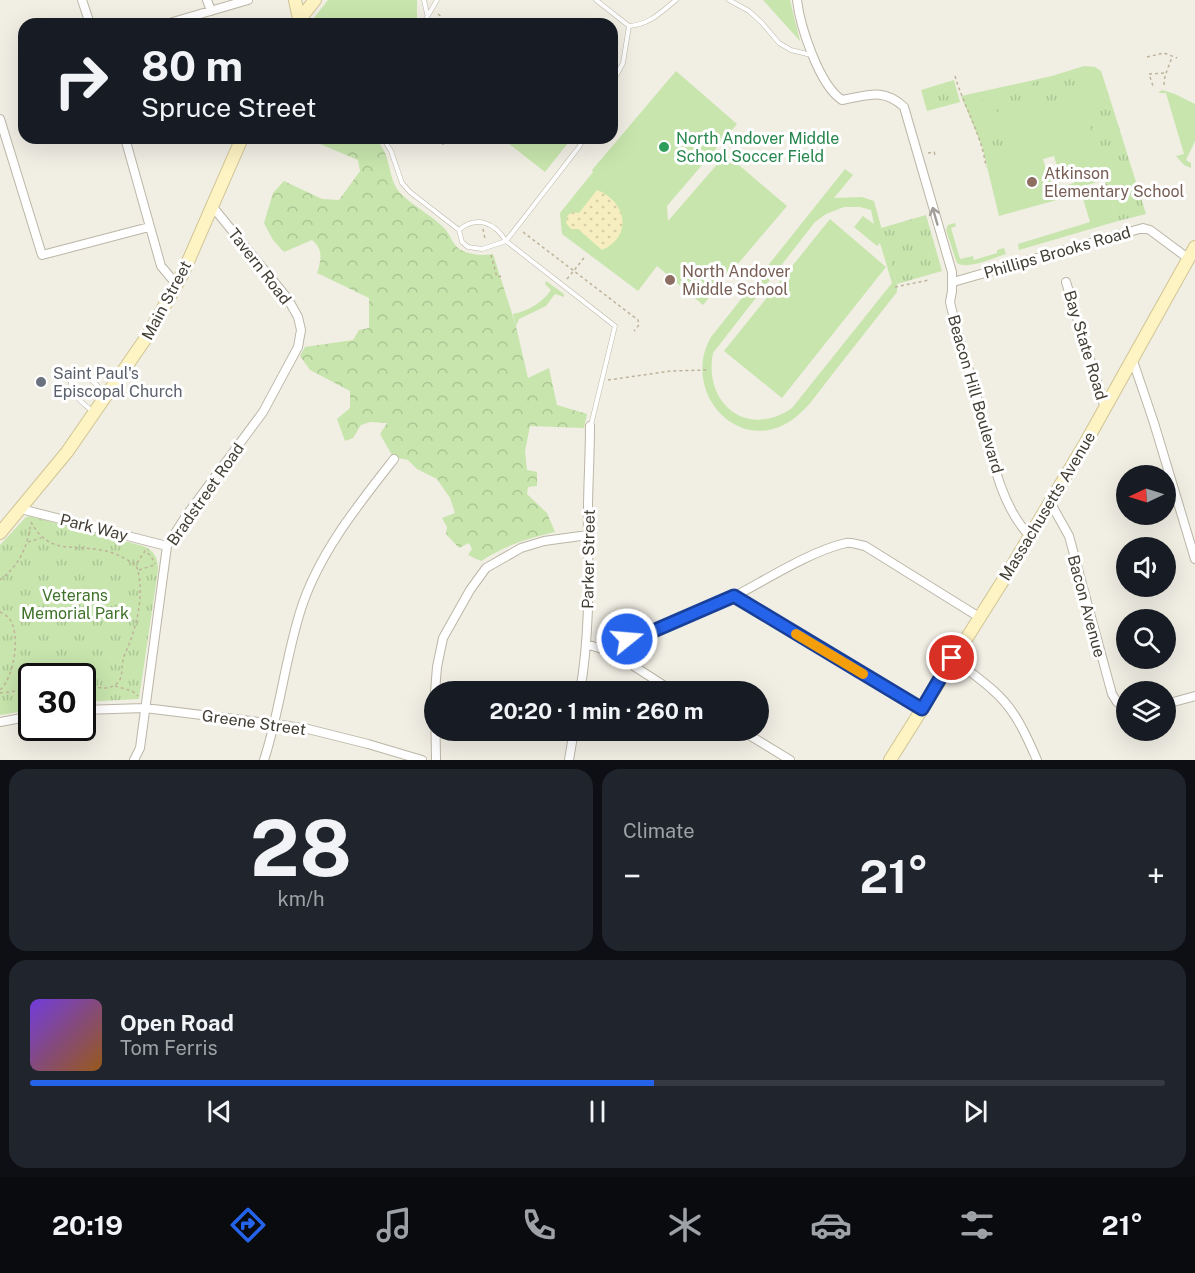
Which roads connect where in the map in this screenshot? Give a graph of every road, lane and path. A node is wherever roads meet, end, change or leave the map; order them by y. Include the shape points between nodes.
1 (82, 0) edge
2 (207, 0) edge
3 (248, 0) edge
4 (295, 0) edge
5 (315, 0) edge
6 (424, 0) edge
7 (438, 0) edge
8 (596, 0) edge
9 (676, 0) edge
10 (729, 0) edge
11 (797, 0) edge
12 (211, 11) junction
13 (438, 13) dead end
14 (428, 15) junction
15 (442, 17) dead end
16 (88, 18) edge
17 (187, 18) edge
18 (297, 18) edge
19 (300, 18) edge
20 (426, 18) edge
21 (628, 26) junction
22 (813, 55) junction
23 (1173, 56) junction
24 (1147, 57) dead end
25 (1177, 57) dead end
26 (618, 72) edge
27 (1166, 73) junction
28 (955, 76) dead end
29 (1164, 85) dead end
30 (1153, 86) dead end
31 (0, 119) edge
32 (127, 144) edge
33 (239, 144) edge
34 (387, 144) edge
35 (581, 144) edge
36 (918, 156) junction
37 (936, 157) dead end
38 (986, 167) dead end
39 (1109, 187) dead end
40 (1070, 192) dead end
41 (212, 206) junction
42 (149, 226) junction
43 (483, 229) dead end
44 (459, 230) junction
45 (521, 231) dead end
46 (506, 241) junction
47 (486, 243) dead end
48 (1195, 247) edge
49 (491, 255) dead end
50 (584, 258) dead end
51 (1189, 260) junction
52 (574, 270) junction
53 (502, 276) dead end
54 (929, 280) dead end
55 (952, 282) junction
56 (1066, 282) dead end
57 (177, 285) junction
58 (563, 285) junction
59 (895, 287) dead end
60 (302, 330) joint
61 (634, 331) dead end
62 (1132, 358) junction
63 (707, 370) dead end
64 (602, 378) junction
65 (107, 395) junction
66 (1105, 408) junction
67 (94, 413) junction
68 (591, 426) joint
69 (394, 459) dead end
70 (1050, 502) junction
71 (21, 509) junction
72 (0, 533) edge
73 (588, 535) junction
74 (1030, 536) junction
75 (42, 538) junction
76 (27, 542) junction
77 (167, 546) junction
78 (1195, 560) edge
79 (136, 565) junction
80 (138, 571) junction
81 (0, 580) edge
82 (734, 596) junction
83 (0, 612) edge
84 (979, 617) junction
85 (586, 644) junction
86 (612, 652) junction
87 (952, 658) junction
88 (436, 681) edge
89 (581, 681) edge
90 (657, 681) edge
91 (115, 685) junction
92 (96, 687) edge
93 (18, 690) edge
94 (0, 692) edge
95 (1195, 696) edge
96 (1116, 699) edge
97 (1176, 701) edge
98 (145, 705) junction
99 (96, 709) edge
100 (922, 709) junction
101 (18, 719) edge
102 (0, 722) edge
103 (275, 724) junction
104 (436, 741) edge
105 (572, 741) edge
106 (759, 741) edge
107 (134, 760) edge
108 (264, 760) edge
109 (422, 760) edge
110 (436, 760) edge
111 (569, 760) edge
112 (790, 760) edge
113 (890, 760) edge
114 (1037, 760) edge

1 - 16 street
2 - 12 street
3 - 12 street
4 - 18 main road
5 - 19 main road
6 - 14 lane
7 - 14 lane
8 - 21 lane
9 - 21 lane via 656,16
10 - 22 lane via 749,11 779,43
11 - 22 street, Beacon Hill Boulevard
12 - 17 street
13 - 15 path
14 - 20 lane
21 - 26 lane
22 - 36 street, Beacon Hill Boulevard via 823,78 842,100 878,93 897,100 904,107
23 - 24 path via 1164,53
23 - 25 path
23 - 27 path
27 - 29 path
27 - 30 path via 1150,75
28 - 38 path
31 - 42 street via 42,255
32 - 42 street
33 - 41 main road, Main Street
34 - 44 lane via 402,183
35 - 46 lane
36 - 37 path via 934,152
55 -> 36 street, Beacon Hill Boulevard
39 - 40 path via 1105,184
41 - 57 main road, Main Street
41 - 60 street, Tavern Road via 288,299
42 - 57 street via 161,266
43 - 47 path
44 - 46 lane via 484,222 500,231
44 - 46 lane via 462,242 476,248
45 - 52 path
46 - 58 lane
48 - 51 main road, Massachusetts Avenue
49 - 53 path via 497,277
50 - 52 path
51 - 55 street, Phillips Brooks Road via 1143,228
51 - 62 main road, Massachusetts Avenue
52 - 58 path
52 - 61 path via 638,320
54 - 59 path
55 - 74 street, Beacon Hill Boulevard via 950,302 994,465 1010,506
56 - 66 street, Bay State Road
57 - 65 main road, Main Street
58 - 64 lane via 615,326
60 - 77 street, Bradstreet Road via 298,346 263,412
62 - 66 main road, Massachusetts Avenue
62 - 78 street
63 - 64 path
64 - 68 lane
65 - 67 main road, Main Street
65 - 67 lane via 80,370 73,374 70,383 74,394
66 - 70 main road, Massachusetts Avenue
67 - 71 main road, Main Street
68 - 73 street, Parker Street
69 - 103 street via 326,552 311,584 290,648
70 - 74 main road, Massachusetts Avenue
70 - 96 street, Bacon Avenue via 1069,536
71 - 72 main road, Main Street
71 - 77 street, Park Way
73 - 85 street, Parker Street
73 - 88 street via 521,548 486,568 443,638
74 - 84 main road, Massachusetts Avenue
75 - 76 path
75 - 76 path via 31,521
75 - 79 path via 58,545 101,549
76 - 81 path via 19,562
77 - 98 street, Bradstreet Road
79 - 80 path
79 - 80 path via 145,551 154,561 155,565
80 - 91 path via 140,603 123,659 122,676
82 - 84 street via 812,556 849,543 864,546
82 - 86 street via 627,639
82 - 100 street
83 - 94 path via 13,626 16,647 6,685
84 - 87 main road, Massachusetts Avenue
85 - 86 street
85 - 89 street, Parker Street
86 - 90 street
87 - 100 main road, Massachusetts Avenue
87 - 114 street via 1013,712
91 - 92 path
91 - 98 path via 132,691
93 - 94 path
95 - 97 street
98 - 99 street, Greene Street
98 - 103 street, Greene Street
98 - 107 street, Bradstreet Road via 140,748
100 - 113 main road, Massachusetts Avenue
101 - 102 street
103 - 108 street
103 - 109 street, Greene Street
104 - 110 street
105 - 111 street
106 - 112 street

